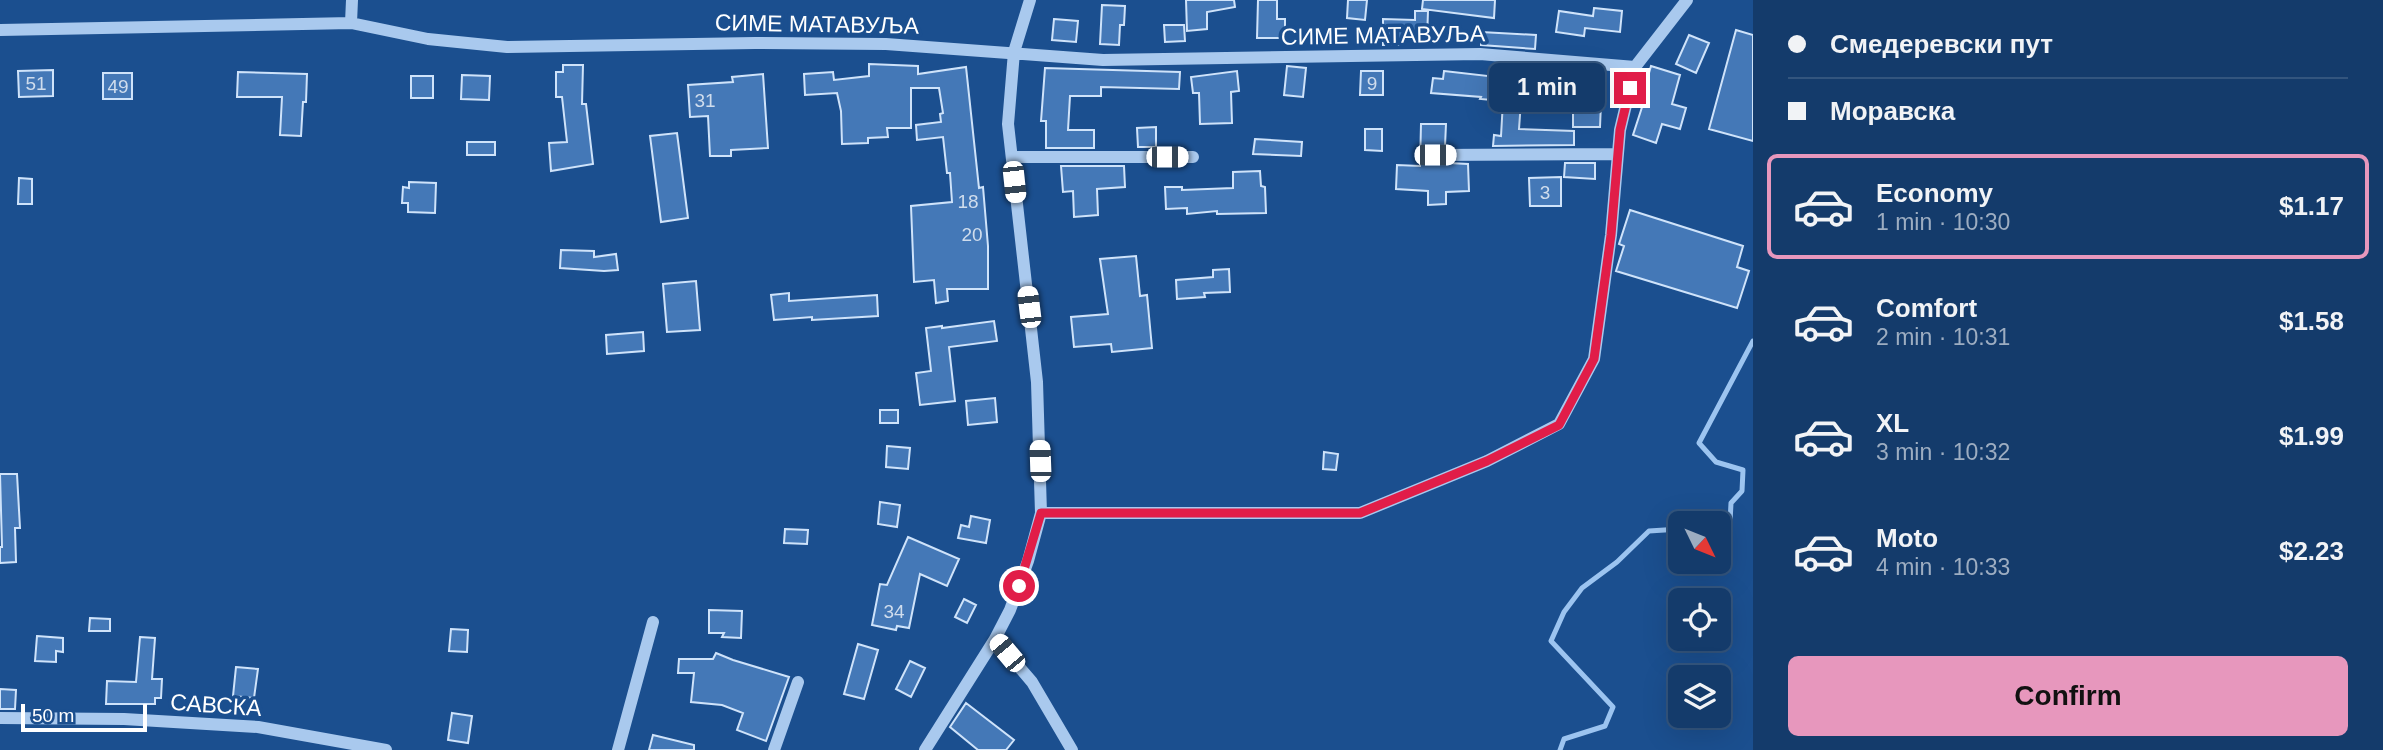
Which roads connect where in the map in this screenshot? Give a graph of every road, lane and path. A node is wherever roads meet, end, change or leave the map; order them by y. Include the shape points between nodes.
1 (352, 0) edge
2 (1030, 0) edge
3 (1687, 0) edge
4 (351, 23) junction
5 (0, 30) edge
6 (1014, 52) junction
7 (1635, 67) junction
8 (1618, 154) junction
9 (1435, 155) dead end
10 (1012, 157) junction
11 (1193, 157) dead end
12 (1041, 513) junction
13 (653, 622) dead end
14 (995, 639) junction
15 (798, 681) dead end
16 (0, 718) edge
17 (386, 750) edge
18 (618, 750) edge
19 (774, 750) edge
20 (925, 750) edge
21 (1072, 750) edge

1 - 4 street
2 - 6 street
3 - 7 street
4 - 5 street, СИМЕ МАТАВУЉА
4 - 6 street, СИМЕ МАТАВУЉА via 428,39 507,47 794,43
6 - 7 street, СИМЕ МАТАВУЉА via 1103,60 1480,54
6 - 10 street via 1008,124
7 - 8 street
8 - 9 street
8 - 12 street via 1594,359 1559,425 1487,461 1360,513
10 - 11 street
10 - 12 street via 1037,382
12 - 14 street via 1028,561
13 - 18 street
14 - 20 street
14 - 21 street via 1032,682
15 - 19 street
16 - 17 street, САВСКА via 258,727

